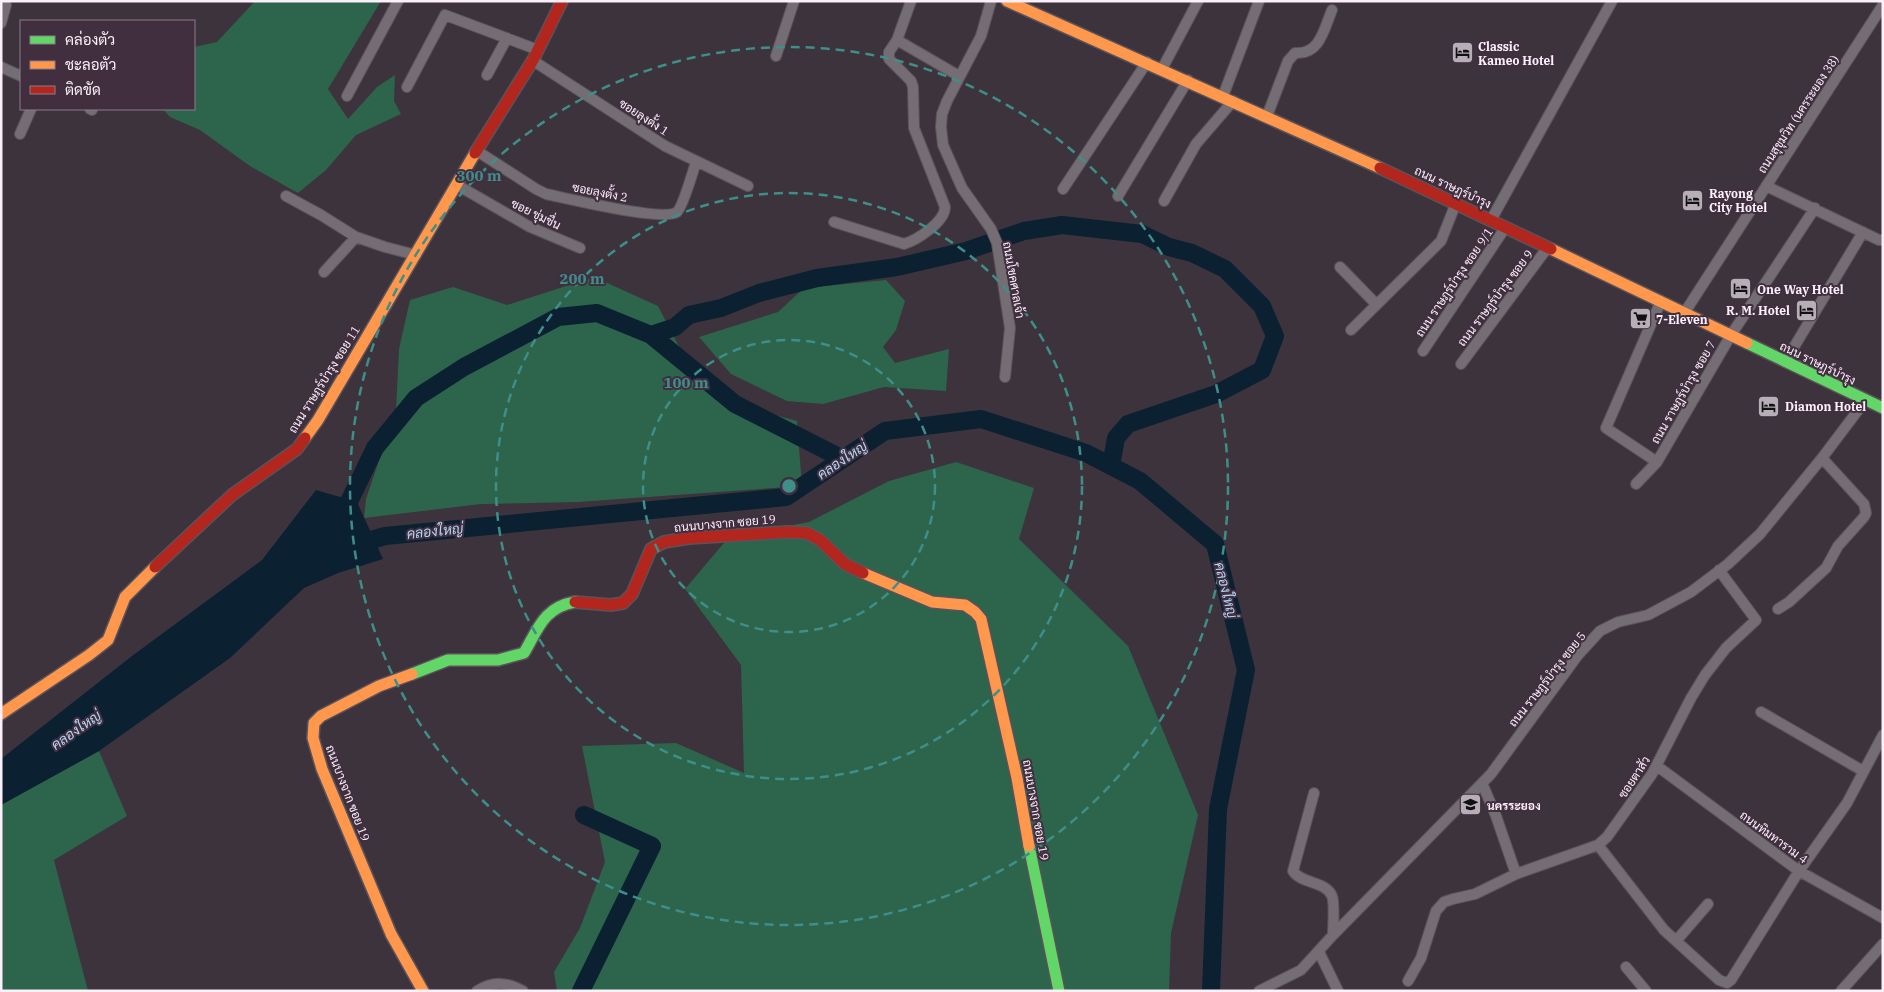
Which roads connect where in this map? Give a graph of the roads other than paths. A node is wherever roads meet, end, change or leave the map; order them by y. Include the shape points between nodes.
1 (398, 1) edge
2 (562, 1) edge
3 (794, 1) edge
4 (911, 1) edge
5 (991, 1) edge
6 (1007, 1) edge
7 (1198, 1) edge
8 (1259, 1) edge
9 (1612, 1) edge
10 (6, 5) dead end
11 (1883, 5) edge
12 (1332, 10) dead end
13 (1, 23) edge
14 (507, 38) junction
15 (897, 40) junction
16 (535, 55) junction
17 (776, 56) dead end
18 (1147, 62) junction
19 (1, 67) edge
20 (1162, 69) junction
21 (488, 75) dead end
22 (20, 76) edge
23 (959, 76) junction
24 (1188, 80) junction
25 (407, 87) dead end
26 (347, 96) dead end
27 (1228, 98) junction
28 (31, 110) edge
29 (1268, 116) junction
30 (20, 134) dead end
31 (477, 151) junction
32 (696, 162) junction
33 (457, 185) junction
34 (748, 186) dead end
35 (1766, 186) junction
36 (1062, 189) dead end
37 (286, 196) dead end
38 (1118, 196) dead end
39 (1164, 201) dead end
40 (1456, 203) junction
41 (1815, 208) junction
42 (1491, 220) junction
43 (834, 222) dead end
44 (1505, 228) junction
45 (1863, 232) junction
46 (356, 237) junction
47 (1883, 240) edge
48 (1548, 247) junction
49 (580, 248) dead end
50 (416, 255) junction
51 (1340, 267) dead end
52 (324, 272) dead end
53 (1661, 300) junction
54 (1376, 304) junction
55 (1685, 312) junction
56 (1351, 330) dead end
57 (1731, 335) junction
58 (1423, 351) dead end
59 (1784, 362) junction
60 (1461, 364) dead end
61 (1005, 377) dead end
62 (1865, 401) junction
63 (1883, 408) edge
64 (1822, 458) junction
65 (1657, 462) junction
66 (1636, 484) dead end
67 (1719, 570) junction
68 (1778, 609) dead end
69 (1761, 712) dead end
70 (1, 714) edge
71 (1883, 735) edge
72 (1657, 766) junction
73 (1863, 771) junction
74 (1482, 783) junction
75 (1314, 793) dead end
76 (1598, 845) junction
77 (1799, 871) junction
78 (1516, 874) junction
79 (1708, 904) dead end
80 (1883, 918) edge
81 (1333, 935) junction
82 (1676, 941) junction
83 (1883, 944) edge
84 (1319, 952) junction
85 (1626, 967) dead end
86 (1408, 980) dead end
87 (423, 991) edge
88 (477, 991) edge
89 (523, 991) edge
90 (1059, 991) edge
91 (1259, 991) edge
92 (1338, 991) edge
93 (1646, 991) edge
94 (1841, 991) edge

1 - 26 street
2 - 16 street, ถนน ราษฎร์บำรุง ซอย 11 via 553,25
3 - 17 street
4 - 15 street
5 - 23 street, ถนนโชคศาลเจ้า via 981,36
6 - 18 street, ถนน ราษฎร์บำรุง
7 - 20 street
8 - 27 street
9 - 42 street
10 - 13 street
11 - 35 street, ถนนสุขุมวิท (นครระยอง 38)
12 - 29 street via 1316,47 1305,54 1295,53 1288,61
14 - 16 street, ซอยลุงตั้ง 1
14 - 21 street
14 - 25 street, ซอยลุงตั้ง 1 via 444,15
15 - 23 street
15 - 43 street via 889,58 907,75 913,87 914,128 945,207 944,216 904,244
16 - 31 street, ถนน ราษฎร์บำรุง ซอย 11
16 - 32 street, ซอยลุงตั้ง 1 via 665,146
18 - 20 street, ถนน ราษฎร์บำรุง
18 - 36 street
19 - 22 street
20 - 24 street, ถนน ราษฎร์บำรุง
23 - 61 street, ถนนโชคศาลเจ้า via 942,114 941,136 962,188 991,229 998,249 1010,328
24 - 27 street, ถนน ราษฎร์บำรุง
24 - 38 street
27 - 29 street, ถนน ราษฎร์บำรุง
27 - 39 street via 1196,144
28 - 30 street
29 - 40 street, ถนน ราษฎร์บำรุง
31 - 32 street, ซอยลุงตั้ง 2 via 546,194 658,214 672,214 680,209
31 - 33 street, ถนน ราษฎร์บำรุง ซอย 11
32 - 34 street, ซอยลุงตั้ง 1
33 - 49 street, ซอย ชุ่มชื่น via 530,227
33 - 50 street, ถนน ราษฎร์บำรุง ซอย 11
35 - 41 street
35 - 55 street, ถนนสุขุมวิท (นครระยอง 38)
37 - 46 street
40 - 42 street, ถนน ราษฎร์บำรุง
40 - 54 street via 1441,241
41 - 45 street
41 - 57 street, ถนน ราษฎร์บำรุง ซอย 7
42 - 44 street, ถนน ราษฎร์บำรุง
44 - 48 street, ถนน ราษฎร์บำรุง
44 - 58 street, ถนน ราษฎร์บำรุง ซอย 9/1
45 - 47 street
45 - 59 street
46 - 50 street
46 - 52 street
48 - 53 street, ถนน ราษฎร์บำรุง
48 - 60 street, ถนน ราษฎร์บำรุง ซอย 9
50 - 70 street, ถนน ราษฎร์บำรุง ซอย 11 via 318,420 296,449 232,495 150,571 126,596 108,640
51 - 54 street
53 - 55 street, ถนน ราษฎร์บำรุง
53 - 65 street, ถนน ราษฎร์บำรุง ซอย 7 via 1606,428
54 - 56 street
55 - 57 street, ถนน ราษฎร์บำรุง
57 - 59 street, ถนน ราษฎร์บำรุง
57 - 65 street, ถนน ราษฎร์บำรุง ซอย 7
59 - 62 street, ถนน ราษฎร์บำรุง
62 - 63 street, ถนน ราษฎร์บำรุง
62 - 64 street, ถนน ราษฎร์บำรุง ซอย 5
64 - 67 street, ถนน ราษฎร์บำรุง ซอย 5 via 1760,534
64 - 68 street via 1864,504 1866,513 1838,546 1826,568
65 - 66 street, ถนน ราษฎร์บำรุง ซอย 7
67 - 72 street, ซอยตาสัว via 1756,620 1726,648 1697,686
67 - 74 street, ถนน ราษฎร์บำรุง ซอย 5 via 1690,592 1648,615 1618,622 1600,631 1578,655
69 - 73 street
71 - 73 street
72 - 76 street, ซอยตาสัว
72 - 77 street, ถนนทิมทาราม 4
73 - 77 street via 1847,803
74 - 78 street
74 - 81 street, ถนน ราษฎร์บำรุง ซอย 5
75 - 81 street via 1293,871 1328,891 1332,897
76 - 78 street, ซอยตาสัว
76 - 82 street via 1655,920
77 - 80 street, ถนนทิมทาราม 4
77 - 82 street via 1727,983 1719,980
78 - 86 street, ซอยตาสัว via 1475,894 1444,902 1436,911 1421,958
79 - 82 street
81 - 84 street, ถนน ราษฎร์บำรุง ซอย 5
83 - 94 street
84 - 91 street, ถนน ราษฎร์บำรุง ซอย 5 via 1301,970
84 - 92 street
85 - 93 street
87 - 90 street, ถนนบางจาก ซอย 19 via 391,934 322,769 313,738 314,723 336,707 379,686 448,660 498,660 524,653 550,610 567,602 624,603 635,589 650,551 656,545 680,539 798,531 818,538 851,568 932,602 968,605 981,619 1018,778
88 - 89 street via 501,983

